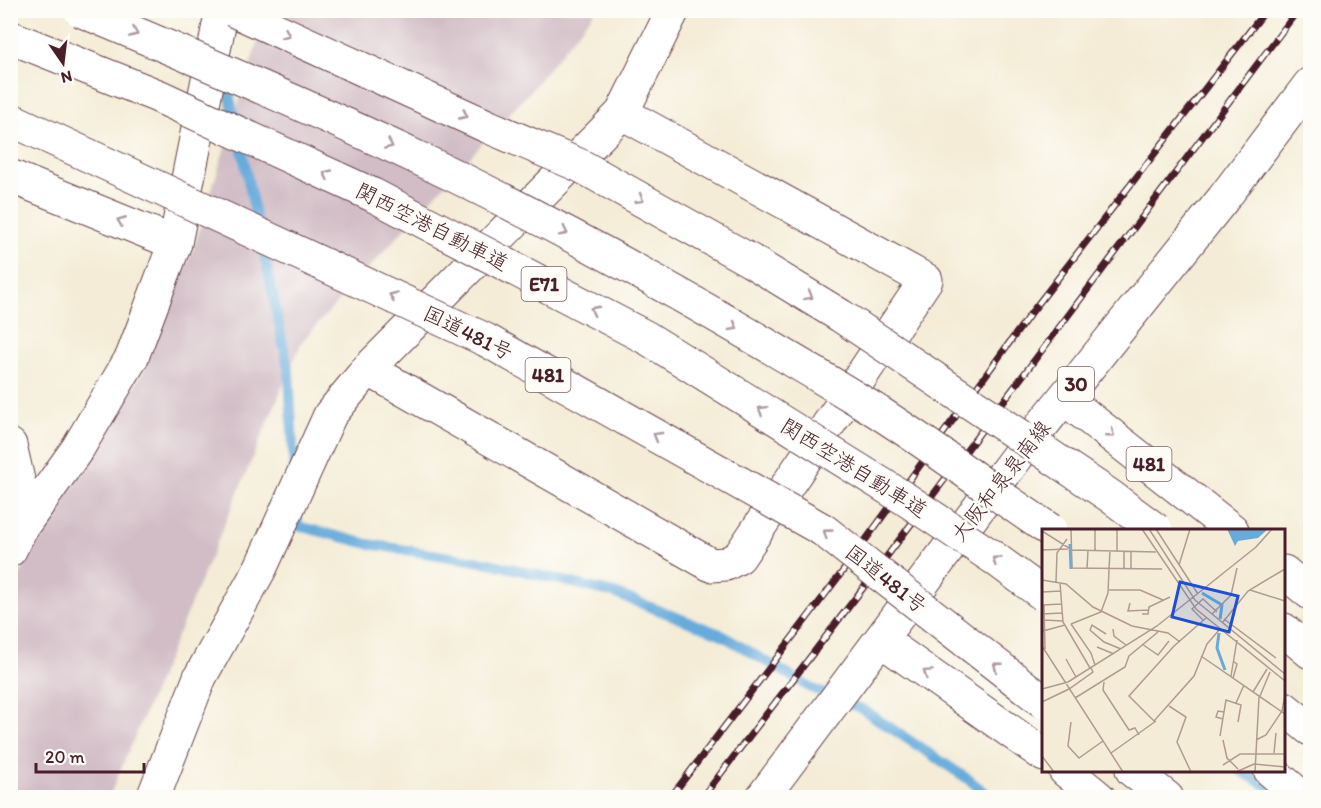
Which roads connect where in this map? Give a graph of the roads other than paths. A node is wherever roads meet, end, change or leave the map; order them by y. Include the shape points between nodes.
1 (80, 10) edge
2 (222, 10) edge
3 (233, 10) edge
4 (673, 10) edge
5 (10, 37) edge
6 (1311, 84) edge
7 (622, 113) junction
8 (10, 119) edge
9 (10, 176) edge
10 (175, 243) junction
11 (368, 369) junction
12 (1065, 399) junction
13 (10, 445) edge
14 (27, 519) junction
15 (1047, 529) edge
16 (1153, 529) edge
17 (1229, 529) edge
18 (10, 550) edge
19 (1285, 573) edge
20 (1311, 593) edge
21 (1042, 594) edge
22 (1285, 631) edge
23 (881, 640) junction
24 (1311, 651) edge
25 (1042, 700) edge
26 (1285, 709) edge
27 (1311, 729) edge
28 (1042, 754) edge
29 (1066, 772) edge
30 (1133, 772) edge
31 (1271, 772) edge
32 (153, 798) edge
33 (762, 798) edge
34 (1099, 798) edge
35 (1167, 798) edge
36 (1303, 798) edge

1 -> 15 main road, E71, bridge via 421,160 573,236 869,406
2 - 10 main road
3 -> 16 main road, 481, bridge via 581,166 751,261 842,316
4 - 7 main road
21 -> 5 main road, 関西空港自動車道 / E71, bridge via 907,500 647,338 373,195 158,96
6 - 12 main road, 大阪和泉泉南線 / 30
7 - 11 main road
7 - 11 main road via 926,280 739,557 711,566
25 -> 8 main road, 国道481号 / 481, bridge via 823,530 497,345
10 -> 9 main road
10 - 14 main road via 132,357 78,448
11 - 32 main road via 330,415 261,567 200,677
12 -> 17 main road, 481
12 - 23 main road, 大阪和泉泉南線 / 30 via 1019,454
13 - 14 main road
14 - 18 main road
19 - 20 main road
22 - 24 main road
28 -> 23 main road
23 - 33 main road, 大阪和泉泉南線 / 30
26 - 27 main road
29 - 34 main road
30 - 35 main road
31 - 36 main road

